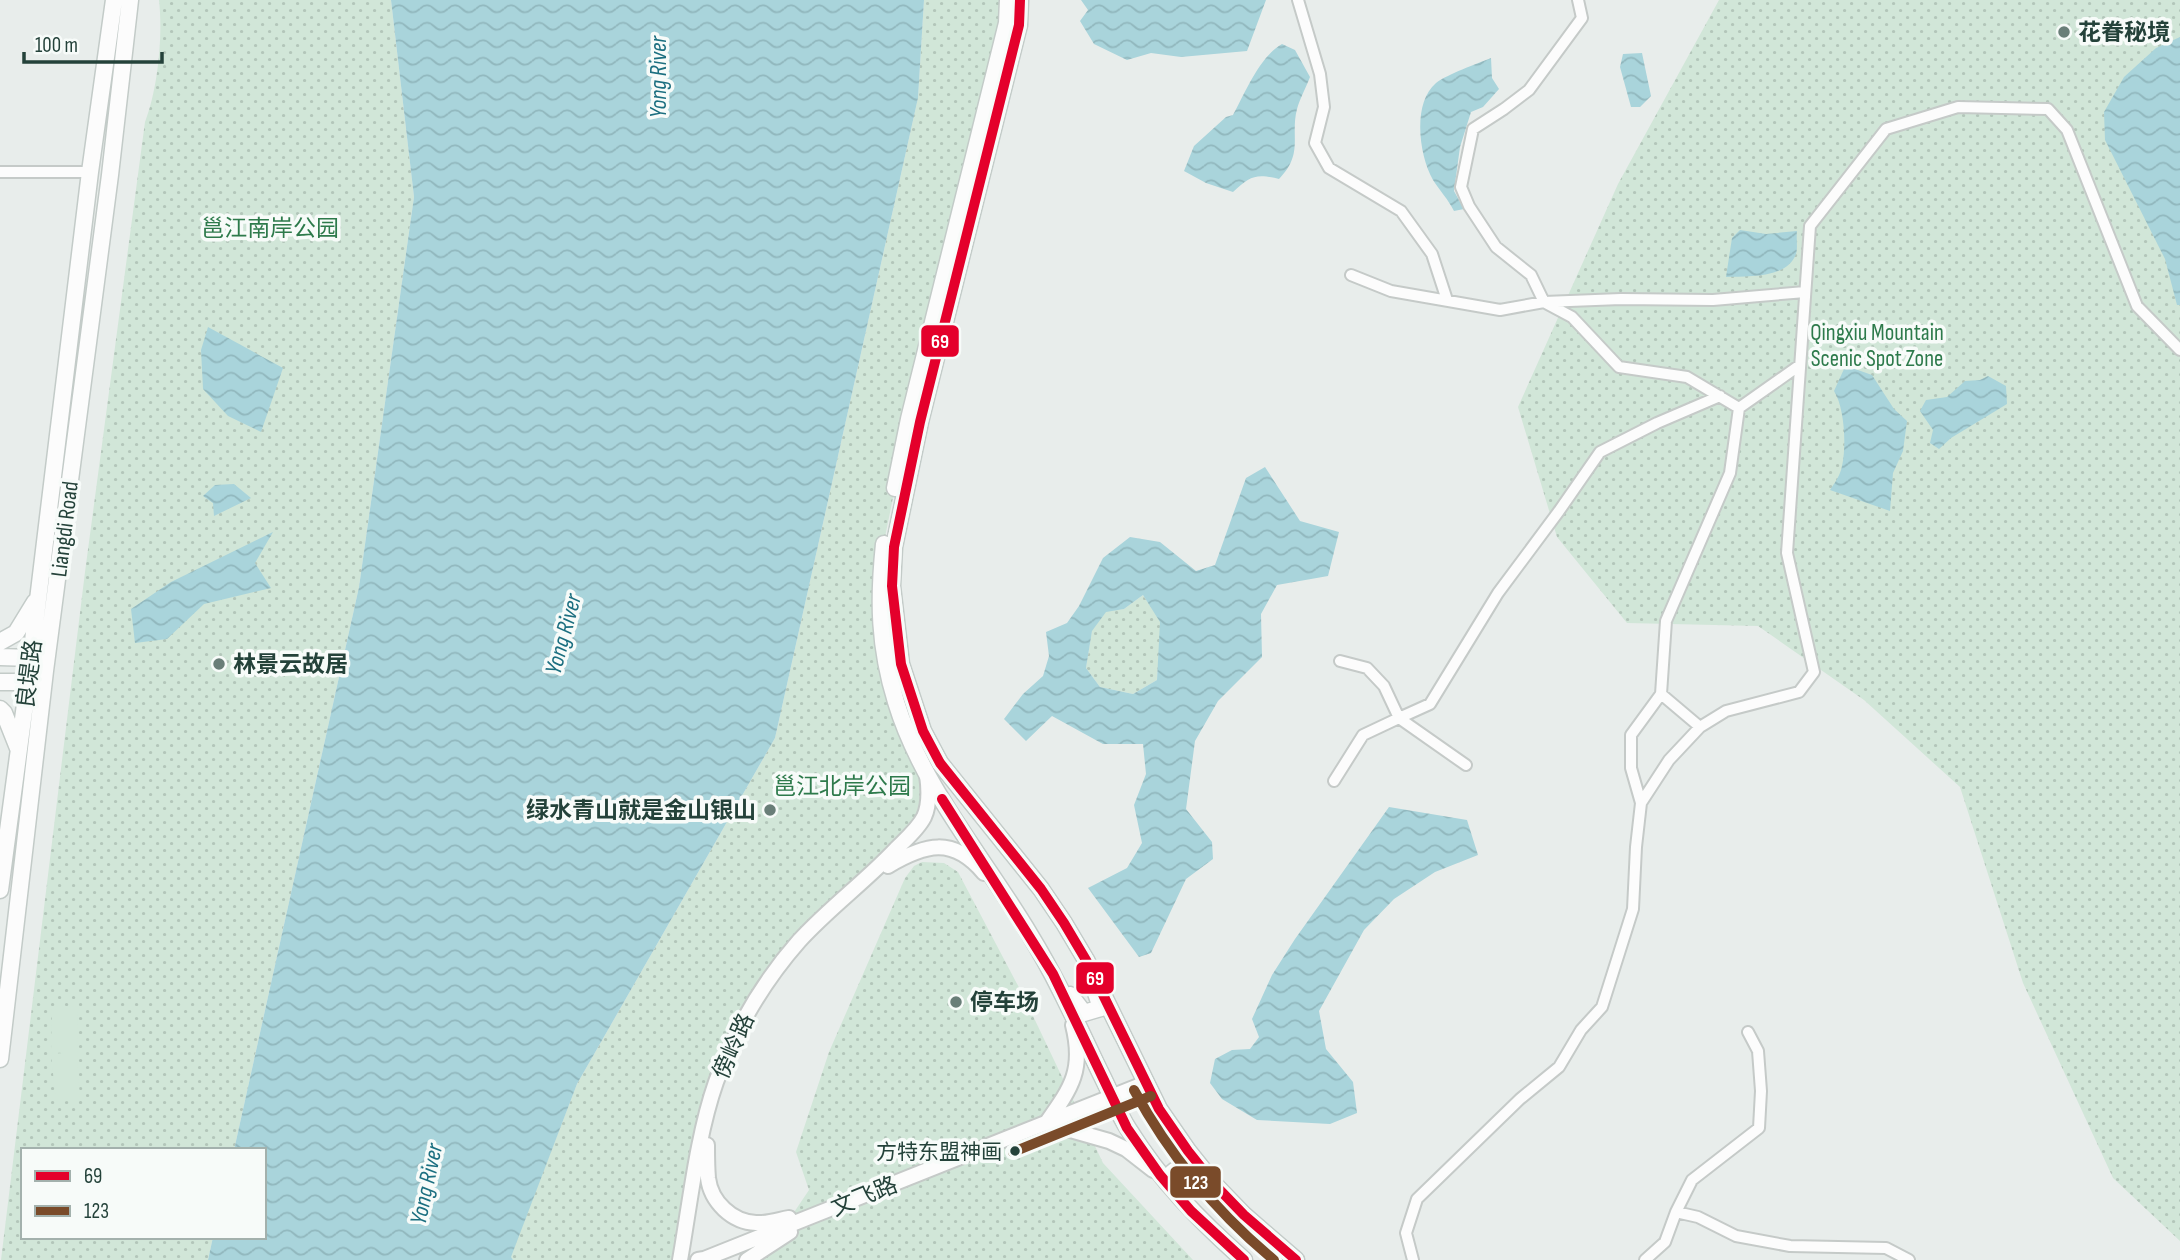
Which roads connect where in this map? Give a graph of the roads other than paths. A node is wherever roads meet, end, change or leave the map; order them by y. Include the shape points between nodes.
1 (114, 0) edge
2 (130, 0) edge
3 (1008, 0) edge
4 (1020, 0) edge
5 (1298, 0) edge
6 (1578, 0) edge
7 (0, 172) edge
8 (90, 172) junction
9 (1351, 275) dead end
10 (1805, 292) junction
11 (1447, 300) junction
12 (1544, 302) junction
13 (2180, 350) edge
14 (1800, 365) junction
15 (1720, 396) junction
16 (1739, 408) junction
17 (38, 597) junction
18 (0, 642) edge
19 (0, 657) edge
20 (31, 658) junction
21 (1340, 661) dead end
22 (45, 671) junction
23 (0, 682) edge
24 (28, 682) junction
25 (1661, 694) junction
26 (0, 709) edge
27 (1399, 718) junction
28 (1700, 727) junction
29 (19, 750) junction
30 (1466, 765) dead end
31 (927, 772) junction
32 (1334, 781) dead end
33 (1640, 803) junction
34 (872, 875) junction
35 (0, 890) edge
36 (1010, 904) junction
37 (1086, 960) junction
38 (1053, 974) junction
39 (1069, 1008) junction
40 (1748, 1032) dead end
41 (0, 1059) edge
42 (1146, 1083) junction
43 (1112, 1097) junction
44 (706, 1116) junction
45 (1046, 1123) junction
46 (1160, 1175) junction
47 (1216, 1186) junction
48 (825, 1211) junction
49 (1191, 1211) junction
50 (1676, 1212) junction
51 (680, 1260) edge
52 (698, 1260) edge
53 (747, 1260) edge
54 (1244, 1260) edge
55 (1296, 1260) edge
56 (1413, 1260) edge
57 (1645, 1260) edge
58 (1909, 1260) edge

1 - 8 main road, Liangdi Road
2 - 22 main road, Liangdi Road
3 - 31 main road via 1007,23 909,419 879,589 886,666 896,704
4 - 37 main road via 1019,25 920,422 894,547 892,586 901,664 934,752 1041,889
5 - 11 street via 1320,74 1324,107 1315,144 1329,168 1401,211 1432,254
6 - 12 street via 1582,18 1529,90 1472,129 1461,187 1496,247 1531,275
7 - 8 street
8 - 17 main road, Liangdi Road
9 - 11 street via 1391,292
10 - 12 street via 1713,300
10 - 13 street via 1810,226 1886,129 1958,107 2048,109 2067,130 2137,306
10 - 14 street
11 - 12 street via 1500,310
12 - 15 street via 1572,317 1619,367 1687,377
14 - 16 street
14 - 28 street via 1787,553 1814,672 1799,691 1726,711
15 - 16 street
15 - 27 street via 1600,452 1498,593 1430,704
16 - 25 street via 1730,473 1666,621
17 - 18 main road via 16,633
17 - 20 main road, 良堤路
19 - 20 main road
20 - 22 main road
20 - 24 main road, 良堤路
21 - 27 street via 1367,668 1384,685
22 - 24 main road
22 - 41 main road, Liangdi Road
23 - 24 main road
24 - 29 main road, 良堤路
25 - 28 street
25 - 33 street via 1631,735 1631,768
26 - 29 main road
27 - 30 street
27 - 32 street via 1363,735
28 - 33 street via 1668,760
29 - 35 main road
31 - 34 street via 929,790 923,819
31 - 36 main road
33 - 56 street via 1633,909 1602,1007 1581,1030 1559,1067 1418,1199 1406,1233
34 - 36 street via 910,852 937,846 962,852
34 - 44 street, 傍岭路 via 800,940 751,1005 730,1046
36 - 38 main road
37 - 38 main road via 1101,1008 1084,1013
37 - 42 main road
38 - 39 main road
39 - 43 main road
39 - 45 street via 1077,1041 1077,1070
40 - 50 street via 1758,1051 1759,1128 1692,1180
42 - 43 street, 文飞路
42 - 47 main road via 1159,1109
43 - 45 street, 文飞路
43 - 46 main road
44 - 48 street via 710,1186 731,1214 747,1222 765,1223
44 - 51 street, 傍岭路
45 - 46 street via 1109,1141
45 - 48 street, 文飞路
46 - 49 main road
47 - 49 main road via 1186,1167 1177,1168 1171,1182
47 - 55 main road
48 - 52 street, 文飞路
48 - 53 street
49 - 54 main road
50 - 57 street via 1665,1242
50 - 58 street via 1737,1236 1790,1246 1886,1248

